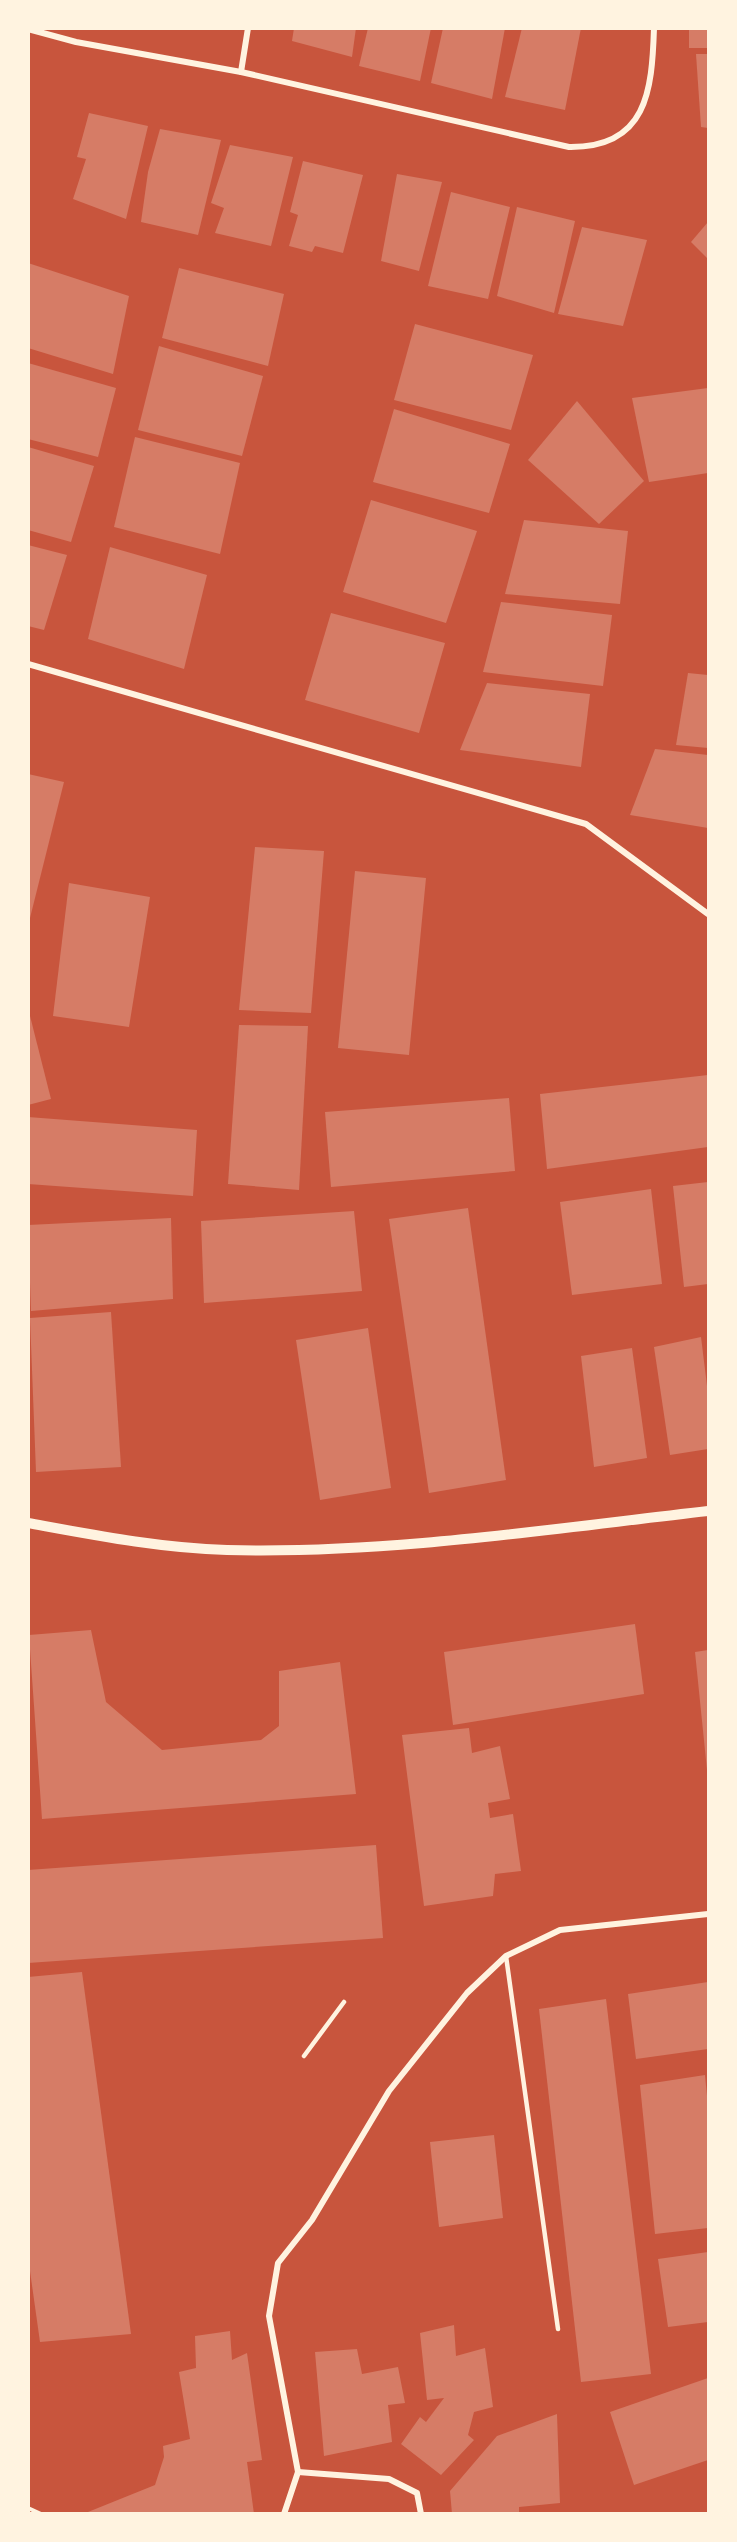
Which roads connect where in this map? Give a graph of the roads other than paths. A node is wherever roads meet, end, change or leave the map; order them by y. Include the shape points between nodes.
1 (248, 28) edge
2 (654, 28) edge
3 (28, 29) edge
4 (241, 72) junction
5 (28, 664) edge
6 (708, 914) edge
7 (708, 1511) edge
8 (28, 1523) edge
9 (708, 1914) edge
10 (506, 1956) junction
11 (344, 2002) dead end
12 (304, 2056) dead end
13 (558, 2329) dead end
14 (298, 2472) junction
15 (284, 2514) edge
16 (421, 2514) edge

1 - 4 street
2 - 4 street via 653,75 637,120 608,142 590,147 569,147
3 - 4 street via 76,42
5 - 6 street via 586,824
7 - 8 street via 406,1545 285,1550 144,1544
9 - 10 street via 560,1930
10 - 13 lane
10 - 14 street via 467,1993 389,2091 312,2220 279,2263 269,2316
11 - 12 lane
14 - 15 street
14 - 16 street via 389,2479 417,2493

